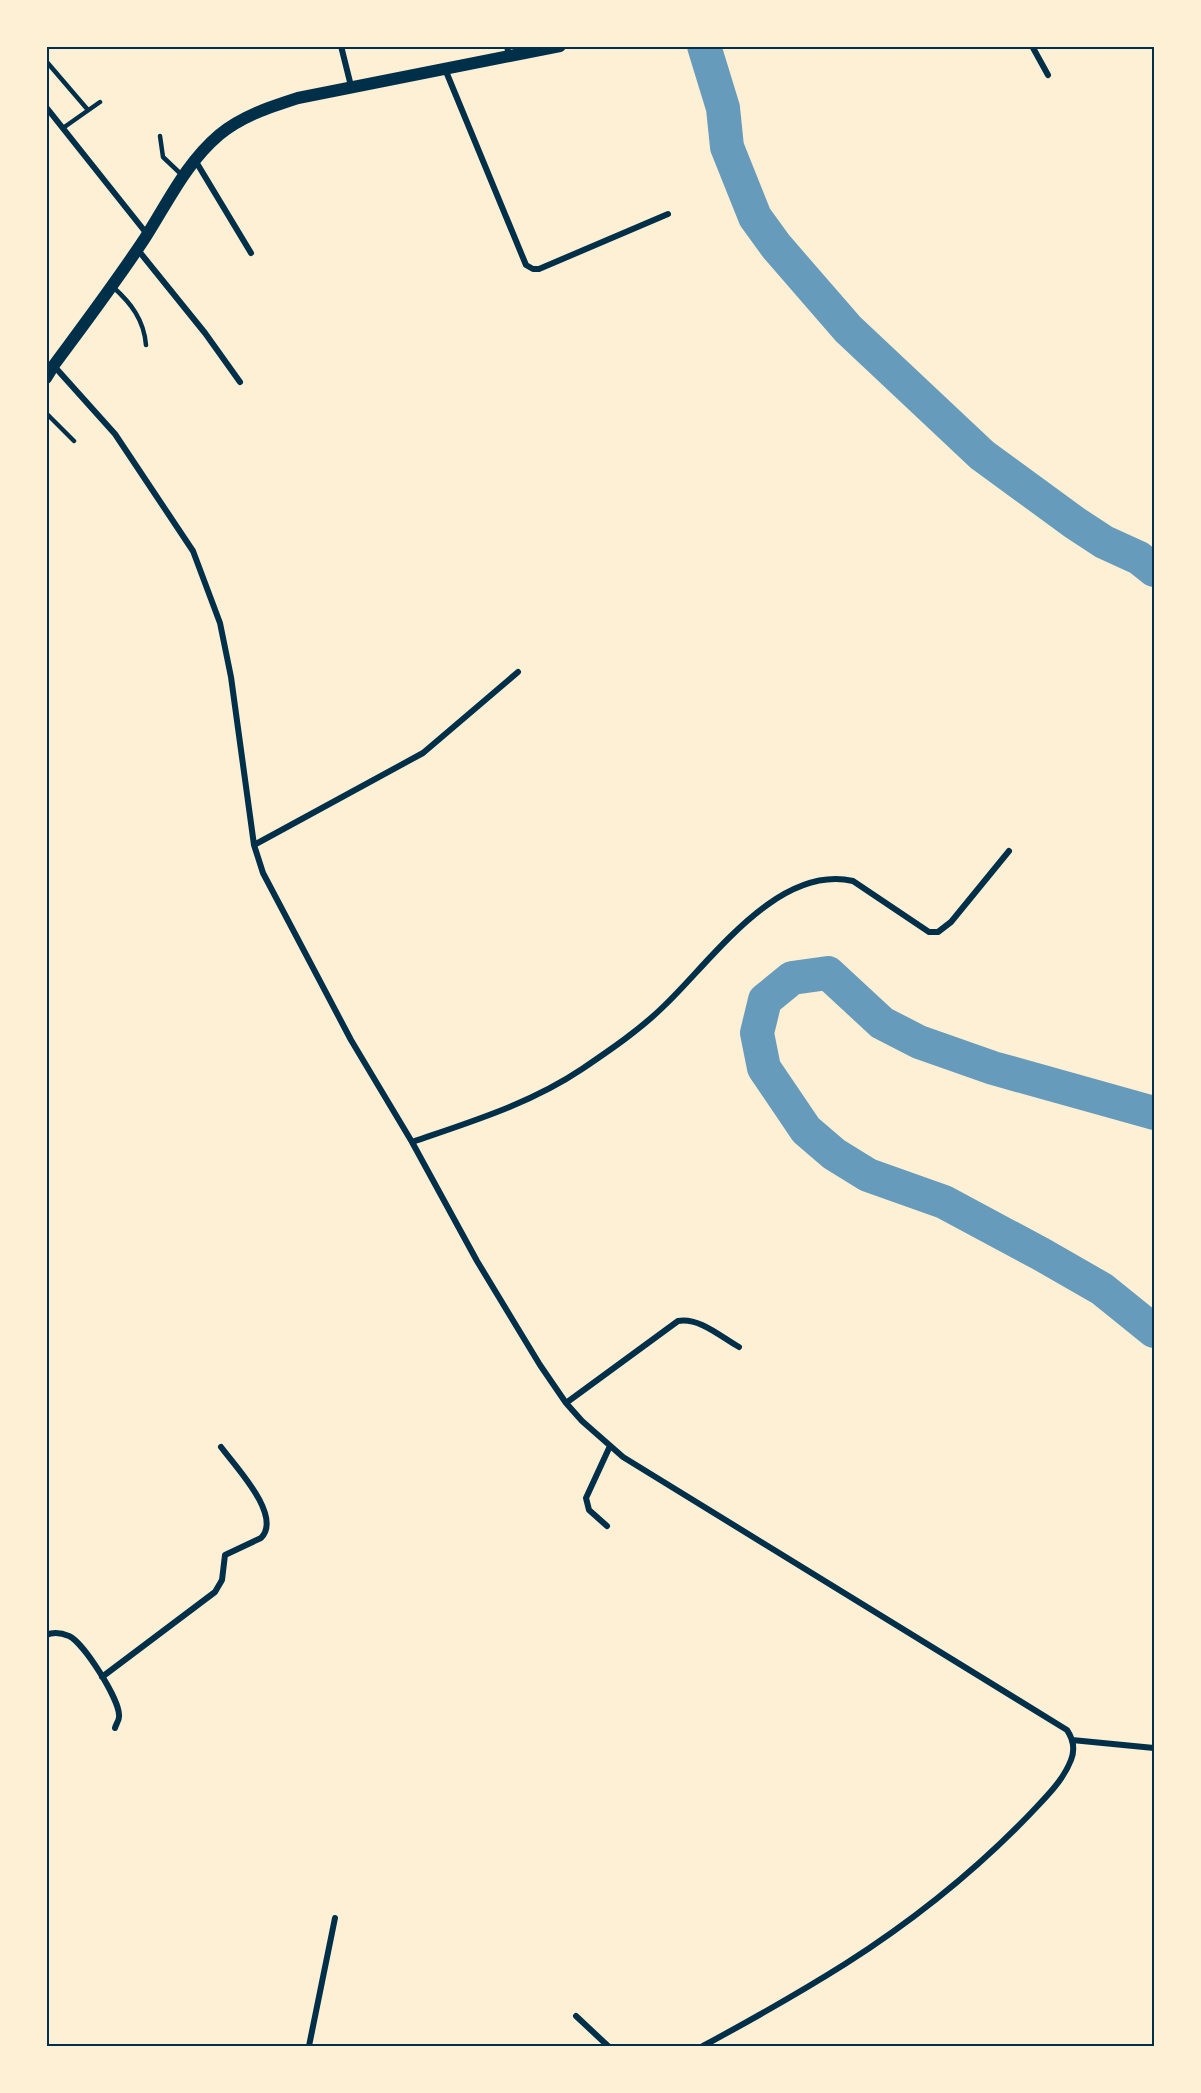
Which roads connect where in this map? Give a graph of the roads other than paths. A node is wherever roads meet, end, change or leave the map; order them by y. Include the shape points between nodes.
1 (341, 46) edge
2 (560, 46) edge
3 (1032, 46) edge
4 (508, 51) edge
5 (46, 61) edge
6 (445, 68) junction
7 (1048, 75) dead end
8 (351, 86) junction
9 (100, 102) dead end
10 (46, 107) edge
11 (88, 110) junction
12 (63, 128) junction
13 (160, 136) dead end
14 (195, 160) junction
15 (183, 176) junction
16 (668, 214) dead end
17 (147, 234) junction
18 (137, 249) junction
19 (251, 254) dead end
20 (113, 286) junction
21 (146, 345) dead end
22 (54, 365) junction
23 (46, 378) edge
24 (240, 382) dead end
25 (46, 413) edge
26 (74, 441) dead end
27 (518, 672) dead end
28 (254, 845) junction
29 (1009, 851) dead end
30 (412, 1142) junction
31 (739, 1347) dead end
32 (566, 1403) junction
33 (610, 1446) junction
34 (220, 1447) dead end
35 (607, 1526) dead end
36 (46, 1635) edge
37 (102, 1677) junction
38 (115, 1728) dead end
39 (1072, 1740) junction
40 (1155, 1748) edge
41 (335, 1918) dead end
42 (576, 2016) dead end
43 (309, 2046) edge
44 (608, 2046) edge
45 (703, 2046) edge

1 - 8 street
2 - 4 main road
3 - 7 street
4 - 6 main road
5 - 11 lane
6 - 8 main road
6 - 16 street via 529,268 539,269
8 - 14 main road via 263,109 220,134
9 - 11 lane
10 - 12 street
11 - 12 lane
12 - 17 street
13 - 15 lane via 163,157
14 - 15 main road
14 - 19 street
15 - 17 main road
17 - 18 main road
18 - 20 main road
18 - 24 street
20 - 21 lane via 128,300 140,320
20 - 22 main road
22 - 23 main road
22 - 28 street via 115,434 193,551 220,623
25 - 26 lane
27 - 28 street via 423,753
28 - 30 street via 291,930
29 - 30 street via 939,932 929,932 854,880 829,878 776,898 733,934 663,1007 583,1069 534,1097
30 - 32 street via 477,1261
31 - 32 street via 695,1322 678,1321
32 - 33 street
33 - 35 street via 586,1498 589,1510
33 - 39 street via 1066,1730
34 - 37 street via 266,1512 265,1534 225,1555 222,1580 215,1592
36 - 37 street via 52,1632 70,1636
37 - 38 street via 116,1700 120,1716
39 - 40 street
39 - 45 street via 1068,1766 1045,1798 1009,1836 908,1922 846,1964
41 - 43 street
42 - 44 street

